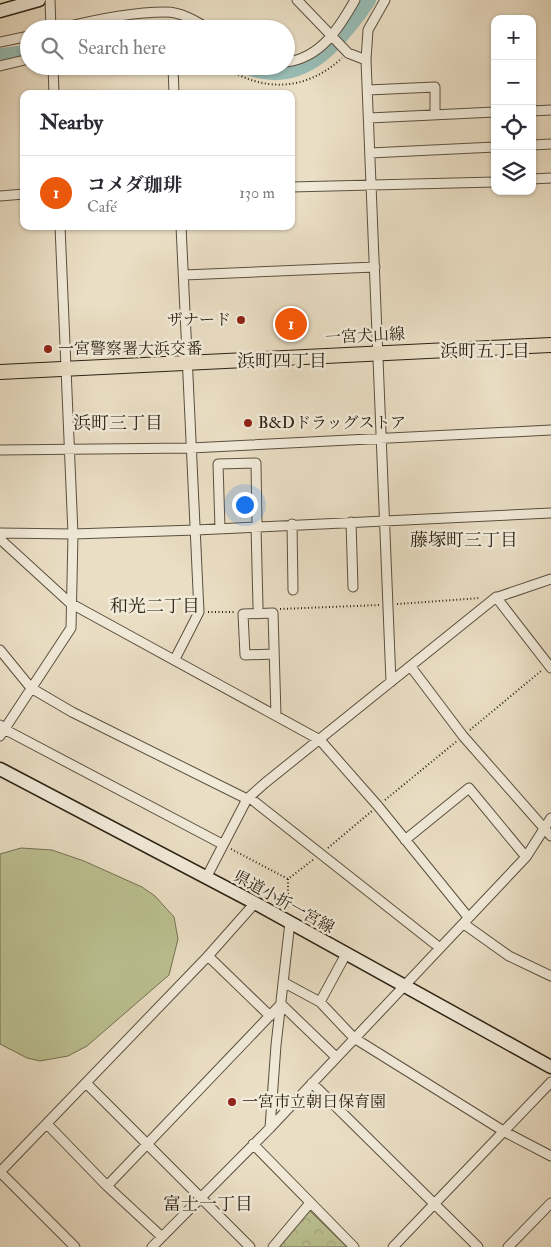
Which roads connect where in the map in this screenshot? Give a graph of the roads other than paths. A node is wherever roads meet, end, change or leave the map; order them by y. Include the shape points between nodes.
1 (39, 0) edge
2 (50, 0) edge
3 (297, 0) edge
4 (355, 0) edge
5 (385, 0) edge
6 (0, 11) edge
7 (51, 20) edge
8 (100, 20) edge
9 (194, 20) edge
10 (332, 37) junction
11 (20, 38) edge
12 (0, 42) edge
13 (295, 60) edge
14 (366, 60) junction
15 (20, 61) edge
16 (0, 66) edge
17 (53, 75) edge
18 (173, 75) edge
19 (54, 90) edge
20 (174, 90) edge
21 (368, 90) junction
22 (551, 110) edge
23 (536, 111) edge
24 (491, 112) edge
25 (435, 115) junction
26 (369, 118) junction
27 (551, 144) edge
28 (536, 145) edge
29 (491, 147) edge
30 (370, 153) junction
31 (551, 178) edge
32 (536, 179) edge
33 (491, 182) edge
34 (370, 186) junction
35 (295, 187) edge
36 (20, 194) edge
37 (0, 196) edge
38 (60, 230) edge
39 (181, 230) edge
40 (375, 267) junction
41 (184, 275) junction
42 (551, 345) edge
43 (379, 353) junction
44 (188, 362) junction
45 (67, 370) junction
46 (0, 372) edge
47 (551, 430) edge
48 (381, 439) junction
49 (70, 448) junction
50 (191, 448) junction
51 (0, 450) edge
52 (551, 513) edge
53 (385, 521) junction
54 (351, 522) junction
55 (292, 524) junction
56 (257, 526) junction
57 (220, 528) junction
58 (196, 530) junction
59 (0, 533) edge
60 (73, 534) junction
61 (0, 539) edge
62 (551, 579) edge
63 (353, 588) dead end
64 (293, 590) dead end
65 (495, 598) junction
66 (70, 603) junction
67 (258, 607) dead end
68 (0, 650) edge
69 (274, 654) junction
70 (175, 659) junction
71 (411, 666) junction
72 (550, 666) edge
73 (391, 682) junction
74 (31, 688) junction
75 (276, 715) junction
76 (1, 730) edge
77 (320, 740) junction
78 (0, 769) edge
79 (248, 798) junction
80 (551, 818) edge
81 (548, 833) edge
82 (405, 840) junction
83 (222, 844) junction
84 (526, 857) junction
85 (206, 878) junction
86 (255, 903) junction
87 (466, 920) junction
88 (290, 922) junction
89 (440, 948) junction
90 (346, 954) junction
91 (208, 956) junction
92 (551, 976) edge
93 (283, 982) junction
94 (403, 986) junction
95 (320, 1002) junction
96 (280, 1004) junction
97 (270, 1016) junction
98 (354, 1038) junction
99 (336, 1057) junction
100 (551, 1067) edge
101 (551, 1082) edge
102 (312, 1083) junction
103 (87, 1084) junction
104 (47, 1124) junction
105 (270, 1128) junction
106 (505, 1132) junction
107 (147, 1144) junction
108 (253, 1144) junction
109 (551, 1156) edge
110 (0, 1172) edge
111 (107, 1186) junction
112 (199, 1198) junction
113 (310, 1203) junction
114 (551, 1203) edge
115 (434, 1204) junction
116 (162, 1237) junction
117 (75, 1247) edge
118 (152, 1247) edge
119 (250, 1247) edge
120 (273, 1247) edge
121 (354, 1247) edge
122 (392, 1247) edge
123 (478, 1247) edge
124 (508, 1247) edge

1 - 6 main road
2 - 7 street
3 - 10 street
4 - 10 street
5 - 14 street via 368,30
8 - 9 street via 167,12
10 - 13 street via 306,57
10 - 14 street via 347,52
11 - 12 street
14 - 21 street
15 - 16 street
17 - 19 street
18 - 20 street
21 - 25 street via 435,87
21 - 26 street
22 - 23 street
24 - 25 street
25 - 26 street
26 - 30 street
27 - 28 street
29 - 30 street
30 - 34 street
31 - 32 street
33 - 34 street
34 - 35 street
34 - 40 street
36 - 37 street
38 - 45 street
39 - 41 street
40 - 41 street
40 - 43 street
41 - 44 street
42 - 43 main road, 一宮犬山線
43 - 44 main road, 一宮犬山線
43 - 48 street
44 - 45 main road, 一宮犬山線
44 - 50 street
45 - 46 main road, 一宮犬山線
45 - 49 street
47 - 48 street
48 - 50 street
48 - 53 street
49 - 50 street
49 - 51 street
49 - 60 street
50 - 58 street
52 - 53 street
53 - 54 street
53 - 73 street
54 - 55 street
54 - 63 street
55 - 56 street
55 - 64 street
56 - 57 street
56 - 57 street via 256,463 218,464
56 - 67 street
57 - 58 street
58 - 60 street
58 - 70 street via 199,612
59 - 60 street
60 - 66 street
61 - 66 street
62 - 65 street
65 - 71 street
65 - 72 street
66 - 70 street
66 - 74 street via 71,628
68 - 74 street
69 - 69 street via 273,613 243,614 245,655
69 - 75 street
70 - 75 street
71 - 73 street
71 - 81 street via 463,736
73 - 77 street
74 - 76 street
74 - 79 street via 72,712
75 - 77 street
76 - 83 street
77 - 79 street
77 - 82 street
78 - 85 main road, 県道小折一宮線
79 - 83 street
79 - 89 street
80 - 81 street
81 - 84 street
82 - 84 street via 468,788
82 - 87 street
83 - 85 street
84 - 87 street
85 - 86 main road, 県道小折一宮線
86 - 88 main road, 県道小折一宮線
86 - 91 street
87 - 89 street
87 - 92 street via 509,956
88 - 90 main road, 県道小折一宮線
88 - 93 street
89 - 94 street
90 - 94 main road, 県道小折一宮線
90 - 95 street
91 - 97 street
91 - 103 street
93 - 95 street
93 - 96 street
94 - 98 street
94 - 100 main road, 県道小折一宮線
95 - 98 street
96 - 97 street
96 - 99 street
96 - 105 street
97 - 107 street
98 - 99 street
98 - 106 street
99 - 102 street
101 - 106 street
102 - 105 street
102 - 115 street
103 - 104 street
103 - 107 street
104 - 110 street
104 - 111 street
105 - 108 street
106 - 109 street
106 - 115 street
107 - 111 street
107 - 112 street
108 - 112 street
108 - 113 street
110 - 117 street
111 - 116 street
112 - 116 street
112 - 119 street
113 - 120 street
113 - 121 street
114 - 124 street
115 - 122 street
115 - 123 street
116 - 118 street

